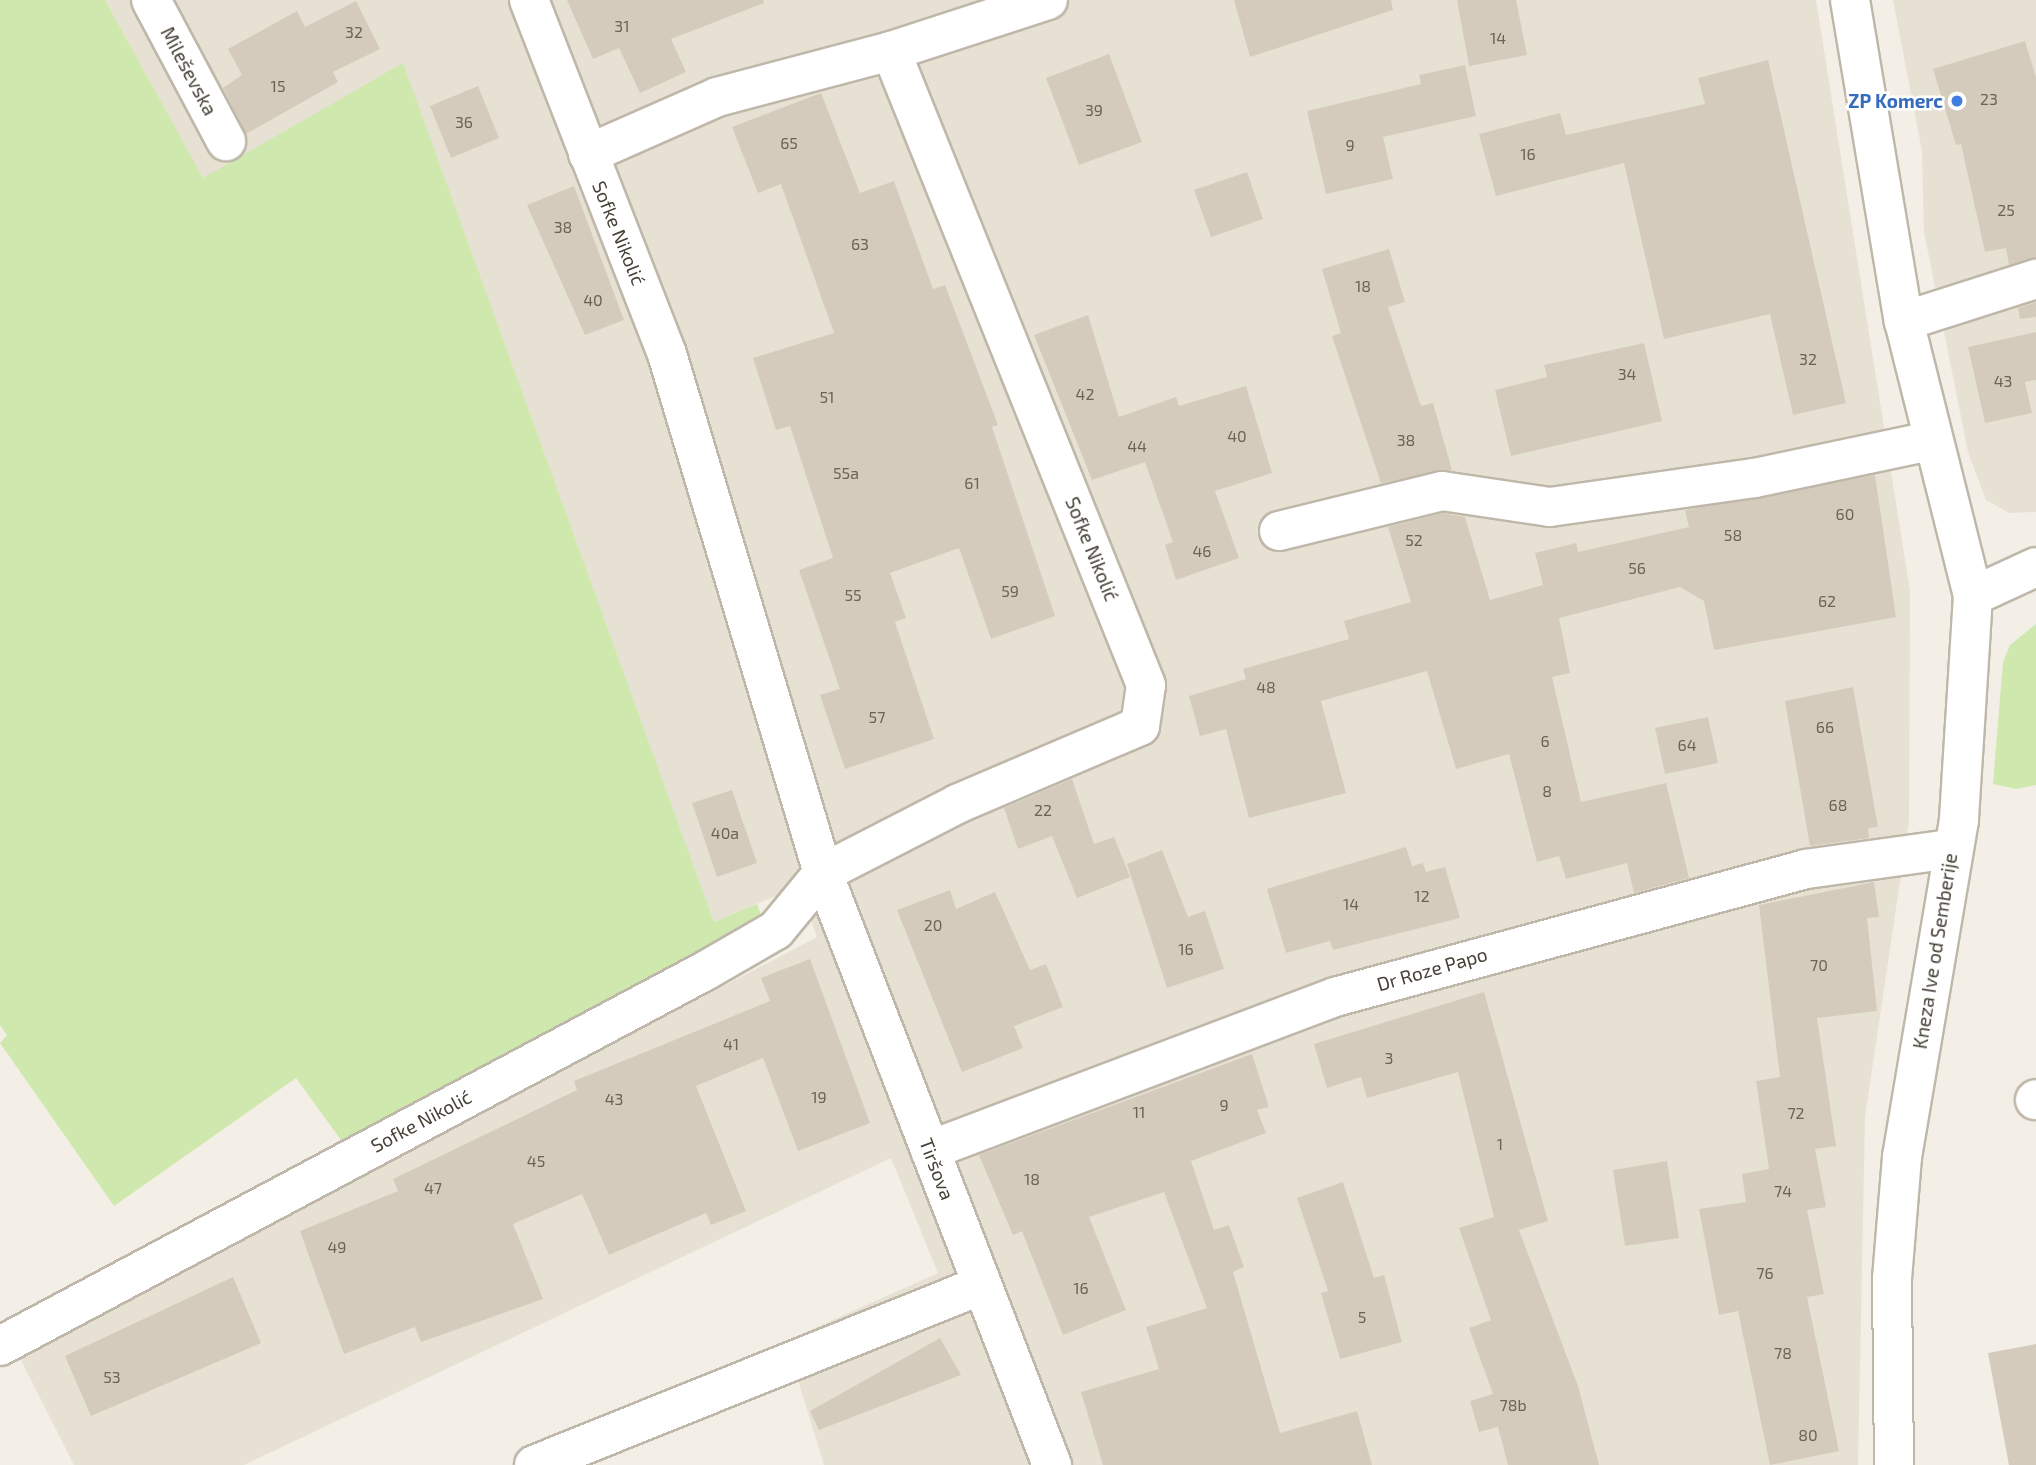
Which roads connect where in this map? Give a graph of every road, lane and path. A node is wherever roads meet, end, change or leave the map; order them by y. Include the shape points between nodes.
1 (151, 0) edge
2 (529, 0) edge
3 (1048, 0) edge
4 (1850, 0) edge
5 (891, 51) junction
6 (226, 141) dead end
7 (588, 154) junction
8 (2036, 279) edge
9 (1903, 321) junction
10 (1931, 442) junction
11 (1279, 531) dead end
12 (2036, 567) edge
13 (1973, 596) junction
14 (1951, 849) junction
15 (823, 873) junction
16 (930, 1150) junction
17 (982, 1285) junction
18 (0, 1346) edge
19 (534, 1465) edge
20 (1052, 1465) edge
21 (1894, 1465) edge

1 - 6 street, Mileševska
2 - 7 street, Sofke Nikolić
3 - 5 street
4 - 9 street, Kneza Ive od Semberije
5 - 7 street via 717,97
5 - 15 street, Sofke Nikolić via 1146,685 1140,726 957,804
7 - 15 street, Sofke Nikolić via 667,354
8 - 9 street
9 - 10 street, Kneza Ive od Semberije
10 - 11 street via 1755,478 1550,507 1442,491
10 - 13 street, Kneza Ive od Semberije
12 - 13 street
13 - 14 street, Kneza Ive od Semberije via 1959,820
14 - 16 street, Dr Roze Papo via 1806,869 1335,997
14 - 21 street, Kneza Ive od Semberije via 1902,1157 1892,1279
15 - 16 street, Tiršova
15 - 18 street, Sofke Nikolić via 776,930 717,964
16 - 17 street, Tiršova
17 - 19 street
17 - 20 street, Tiršova

